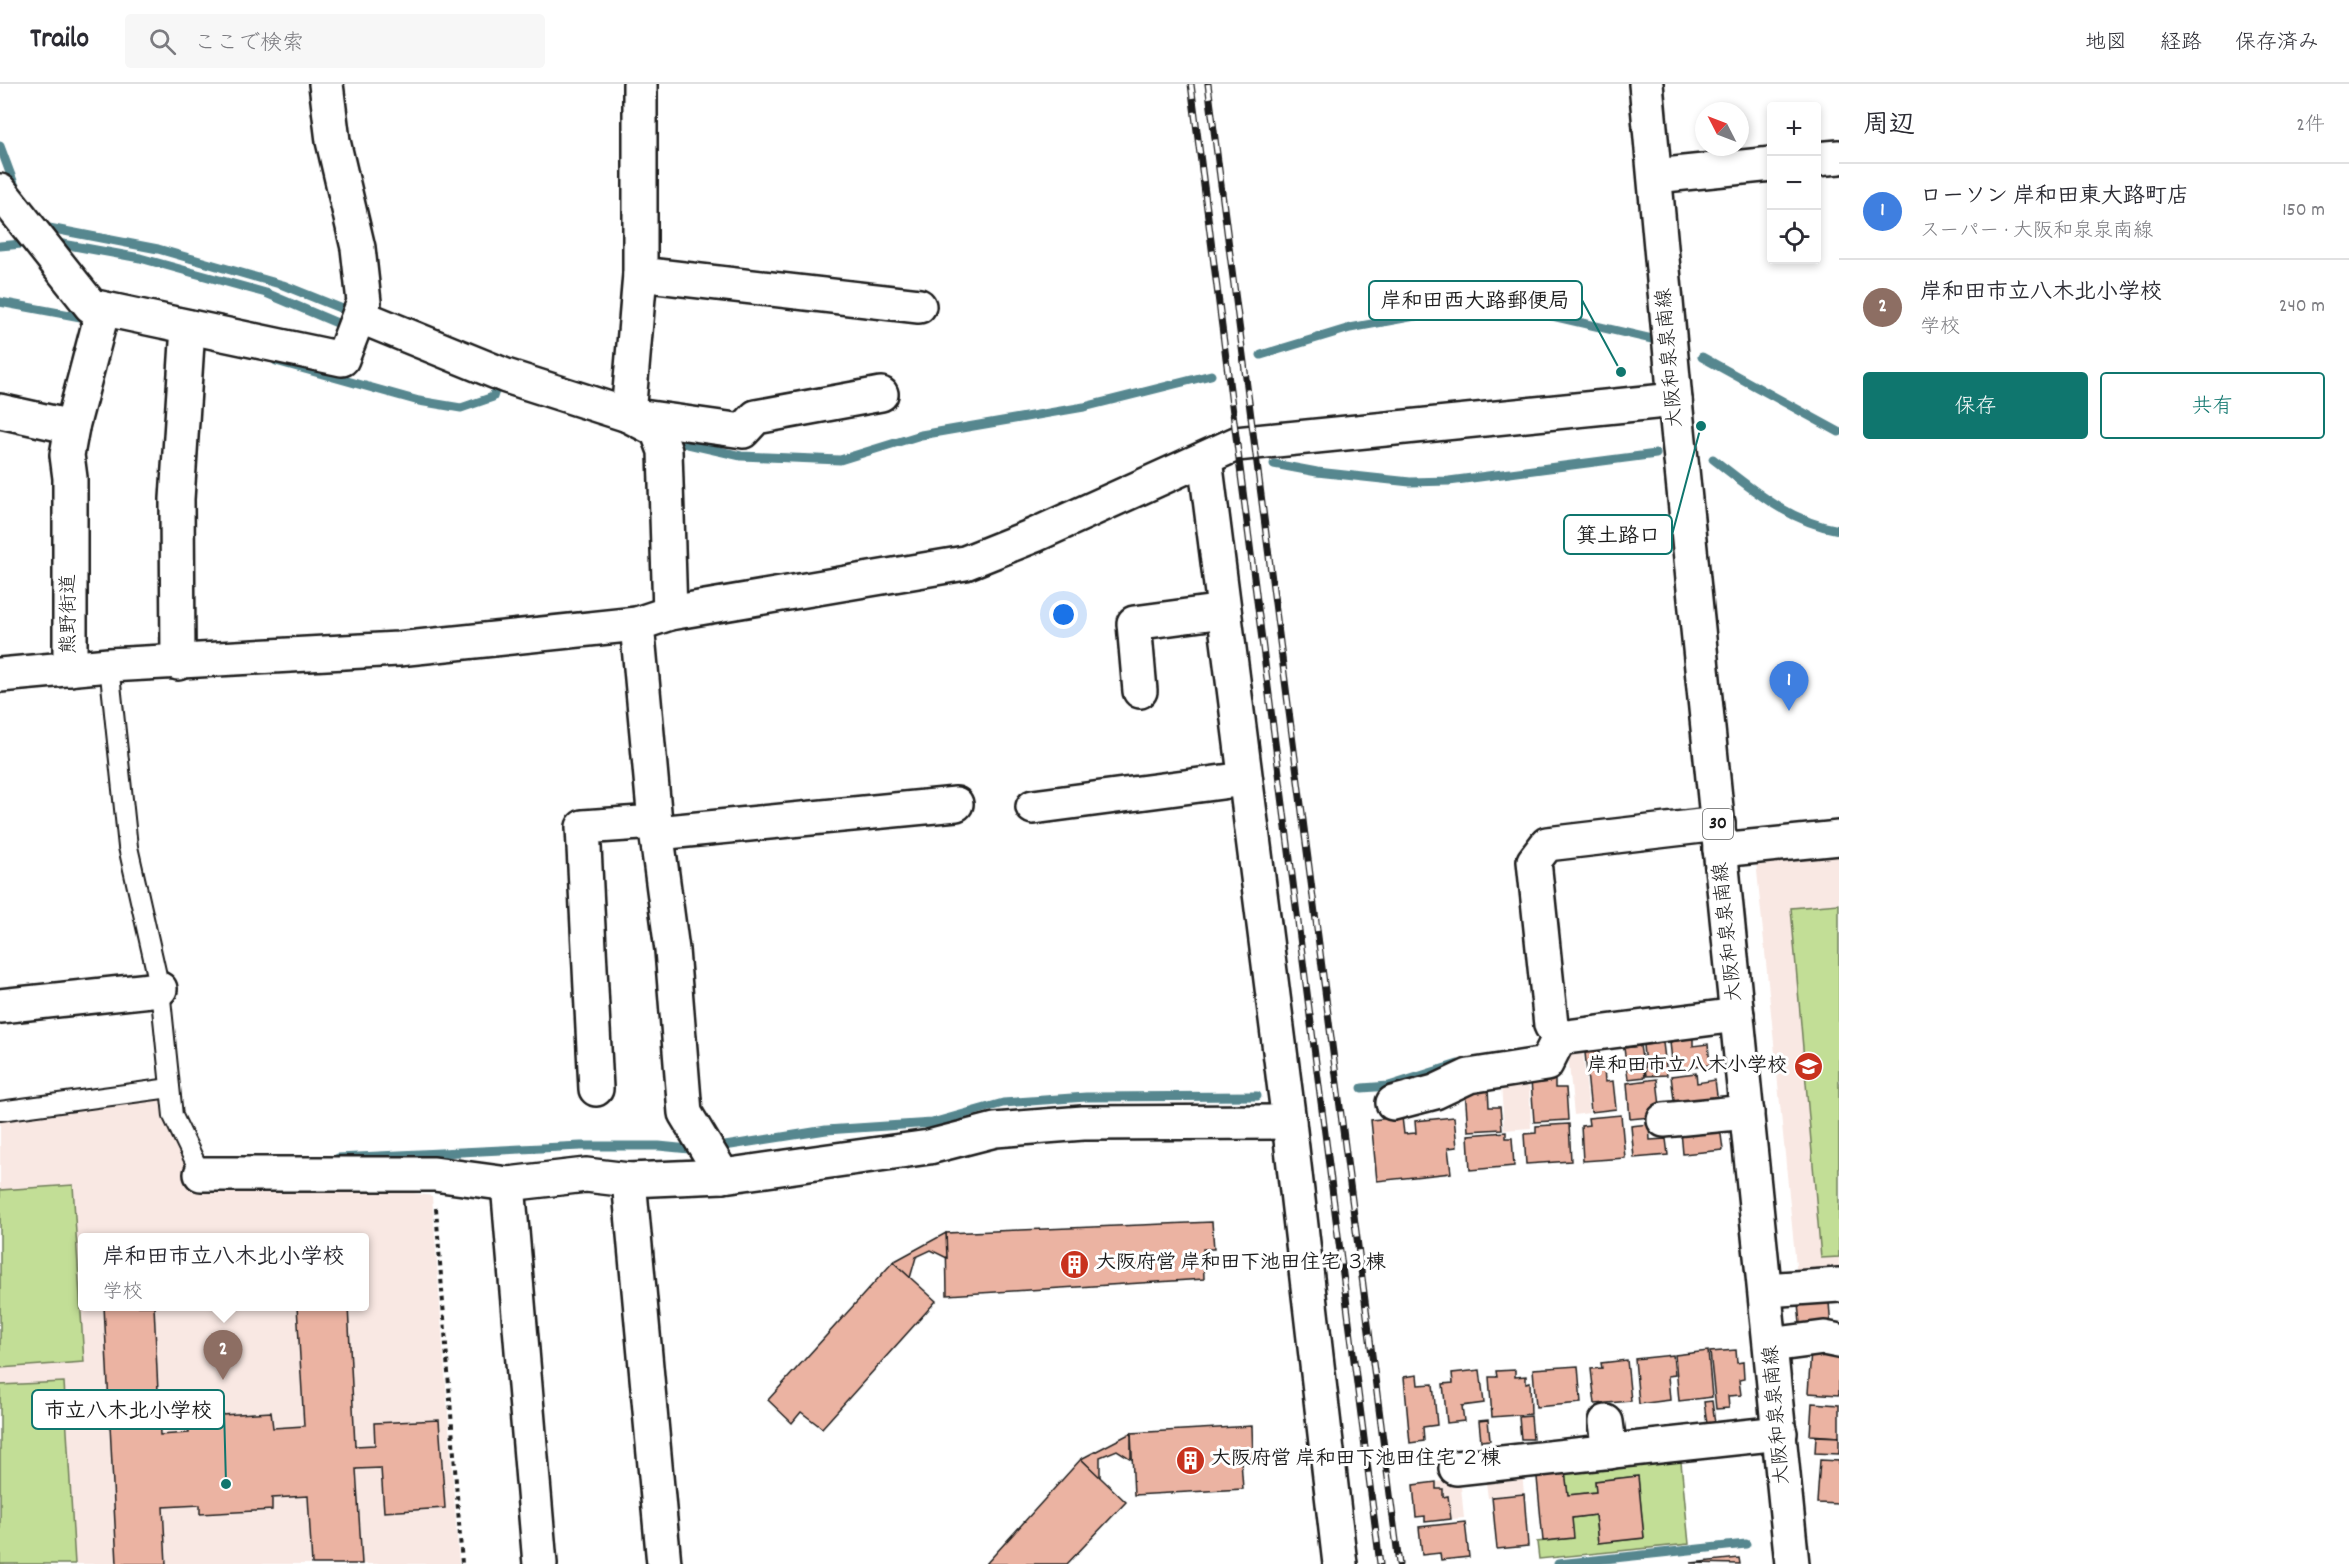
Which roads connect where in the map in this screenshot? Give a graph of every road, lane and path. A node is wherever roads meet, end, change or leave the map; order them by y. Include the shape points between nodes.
1 (327, 84) edge
2 (640, 84) edge
3 (1646, 84) edge
4 (1839, 157) edge
5 (1821, 159) edge
6 (1767, 165) edge
7 (1655, 176) junction
8 (0, 191) edge
9 (640, 274) junction
10 (919, 306) dead end
11 (103, 309) junction
12 (355, 325) junction
13 (188, 327) junction
14 (881, 394) dead end
15 (1674, 400) junction
16 (0, 411) edge
17 (628, 415) junction
18 (72, 427) junction
19 (1205, 459) junction
20 (1224, 611) junction
21 (670, 613) junction
22 (637, 624) junction
23 (178, 663) junction
24 (109, 665) junction
25 (70, 669) junction
26 (0, 675) edge
27 (1140, 691) dead end
28 (1245, 779) junction
29 (956, 804) dead end
30 (1033, 807) dead end
31 (656, 827) junction
32 (1719, 837) junction
33 (1839, 838) edge
34 (160, 989) junction
35 (0, 1006) edge
36 (1737, 1015) junction
37 (1559, 1038) junction
38 (170, 1088) junction
39 (596, 1089) dead end
40 (1393, 1102) dead end
41 (0, 1111) edge
42 (1747, 1112) junction
43 (1664, 1120) dead end
44 (1289, 1122) junction
45 (201, 1174) joint
46 (434, 1174) junction
47 (723, 1176) junction
48 (629, 1180) junction
49 (508, 1184) junction
50 (1839, 1285) edge
51 (1765, 1290) junction
52 (1839, 1341) edge
53 (1771, 1345) junction
54 (1780, 1433) junction
55 (1470, 1474) dead end
56 (462, 1564) edge
57 (540, 1564) edge
58 (664, 1564) edge
59 (1340, 1564) edge
60 (1791, 1564) edge

1 - 12 street via 333,141 358,248 364,302
2 - 9 street
3 - 7 street, 大阪和泉泉南線 / 30
4 - 5 street
6 - 7 street
7 - 15 street, 大阪和泉泉南線 / 30
8 - 11 street via 91,306
9 - 10 street
9 - 17 street
11 - 13 street
11 - 18 street, 熊野街道
12 - 13 street via 342,359
12 - 17 street
13 - 23 street via 177,499
14 - 17 street via 756,417 744,430
15 - 19 street via 1254,441 1236,444
15 - 32 street, 大阪和泉泉南線 / 30
16 - 18 street
17 - 21 street via 661,441
18 - 25 street, 熊野街道 via 67,455
19 - 20 street
19 - 21 street via 964,563
20 - 27 street via 1134,623
20 - 28 street
21 - 22 street
22 - 23 street via 398,649
22 - 31 street
23 - 24 street
24 - 25 street, 熊野街道
24 - 34 lane, 熊野街道 via 128,847
25 - 26 street
28 - 30 street
28 - 44 street
29 - 31 street
31 - 39 street via 583,827
31 - 47 street via 672,950 685,1113
32 - 33 street
32 - 36 street, 大阪和泉泉南線 / 30
32 - 37 street via 1546,844 1534,861 1551,1025
34 - 35 street
34 - 38 lane, 熊野街道
36 - 37 street
36 - 42 street, 大阪和泉泉南線 / 30
37 - 40 street via 1546,1064 1469,1076 1436,1092
38 - 41 lane
38 - 45 lane, 熊野街道 via 173,1116
42 - 43 street
42 - 51 street, 大阪和泉泉南線 / 30
44 - 47 street via 1083,1123 994,1130 929,1147
44 - 59 street
45 - 46 street
46 - 49 street
46 - 56 path
47 - 48 street
48 - 49 street via 586,1175
48 - 58 street
49 - 57 street
50 - 51 street
51 - 53 street, 大阪和泉泉南線 / 30
52 - 53 street via 1824,1338
53 - 54 street, 大阪和泉泉南線 / 30
54 - 55 street via 1608,1437
54 - 60 street, 大阪和泉泉南線 / 30

